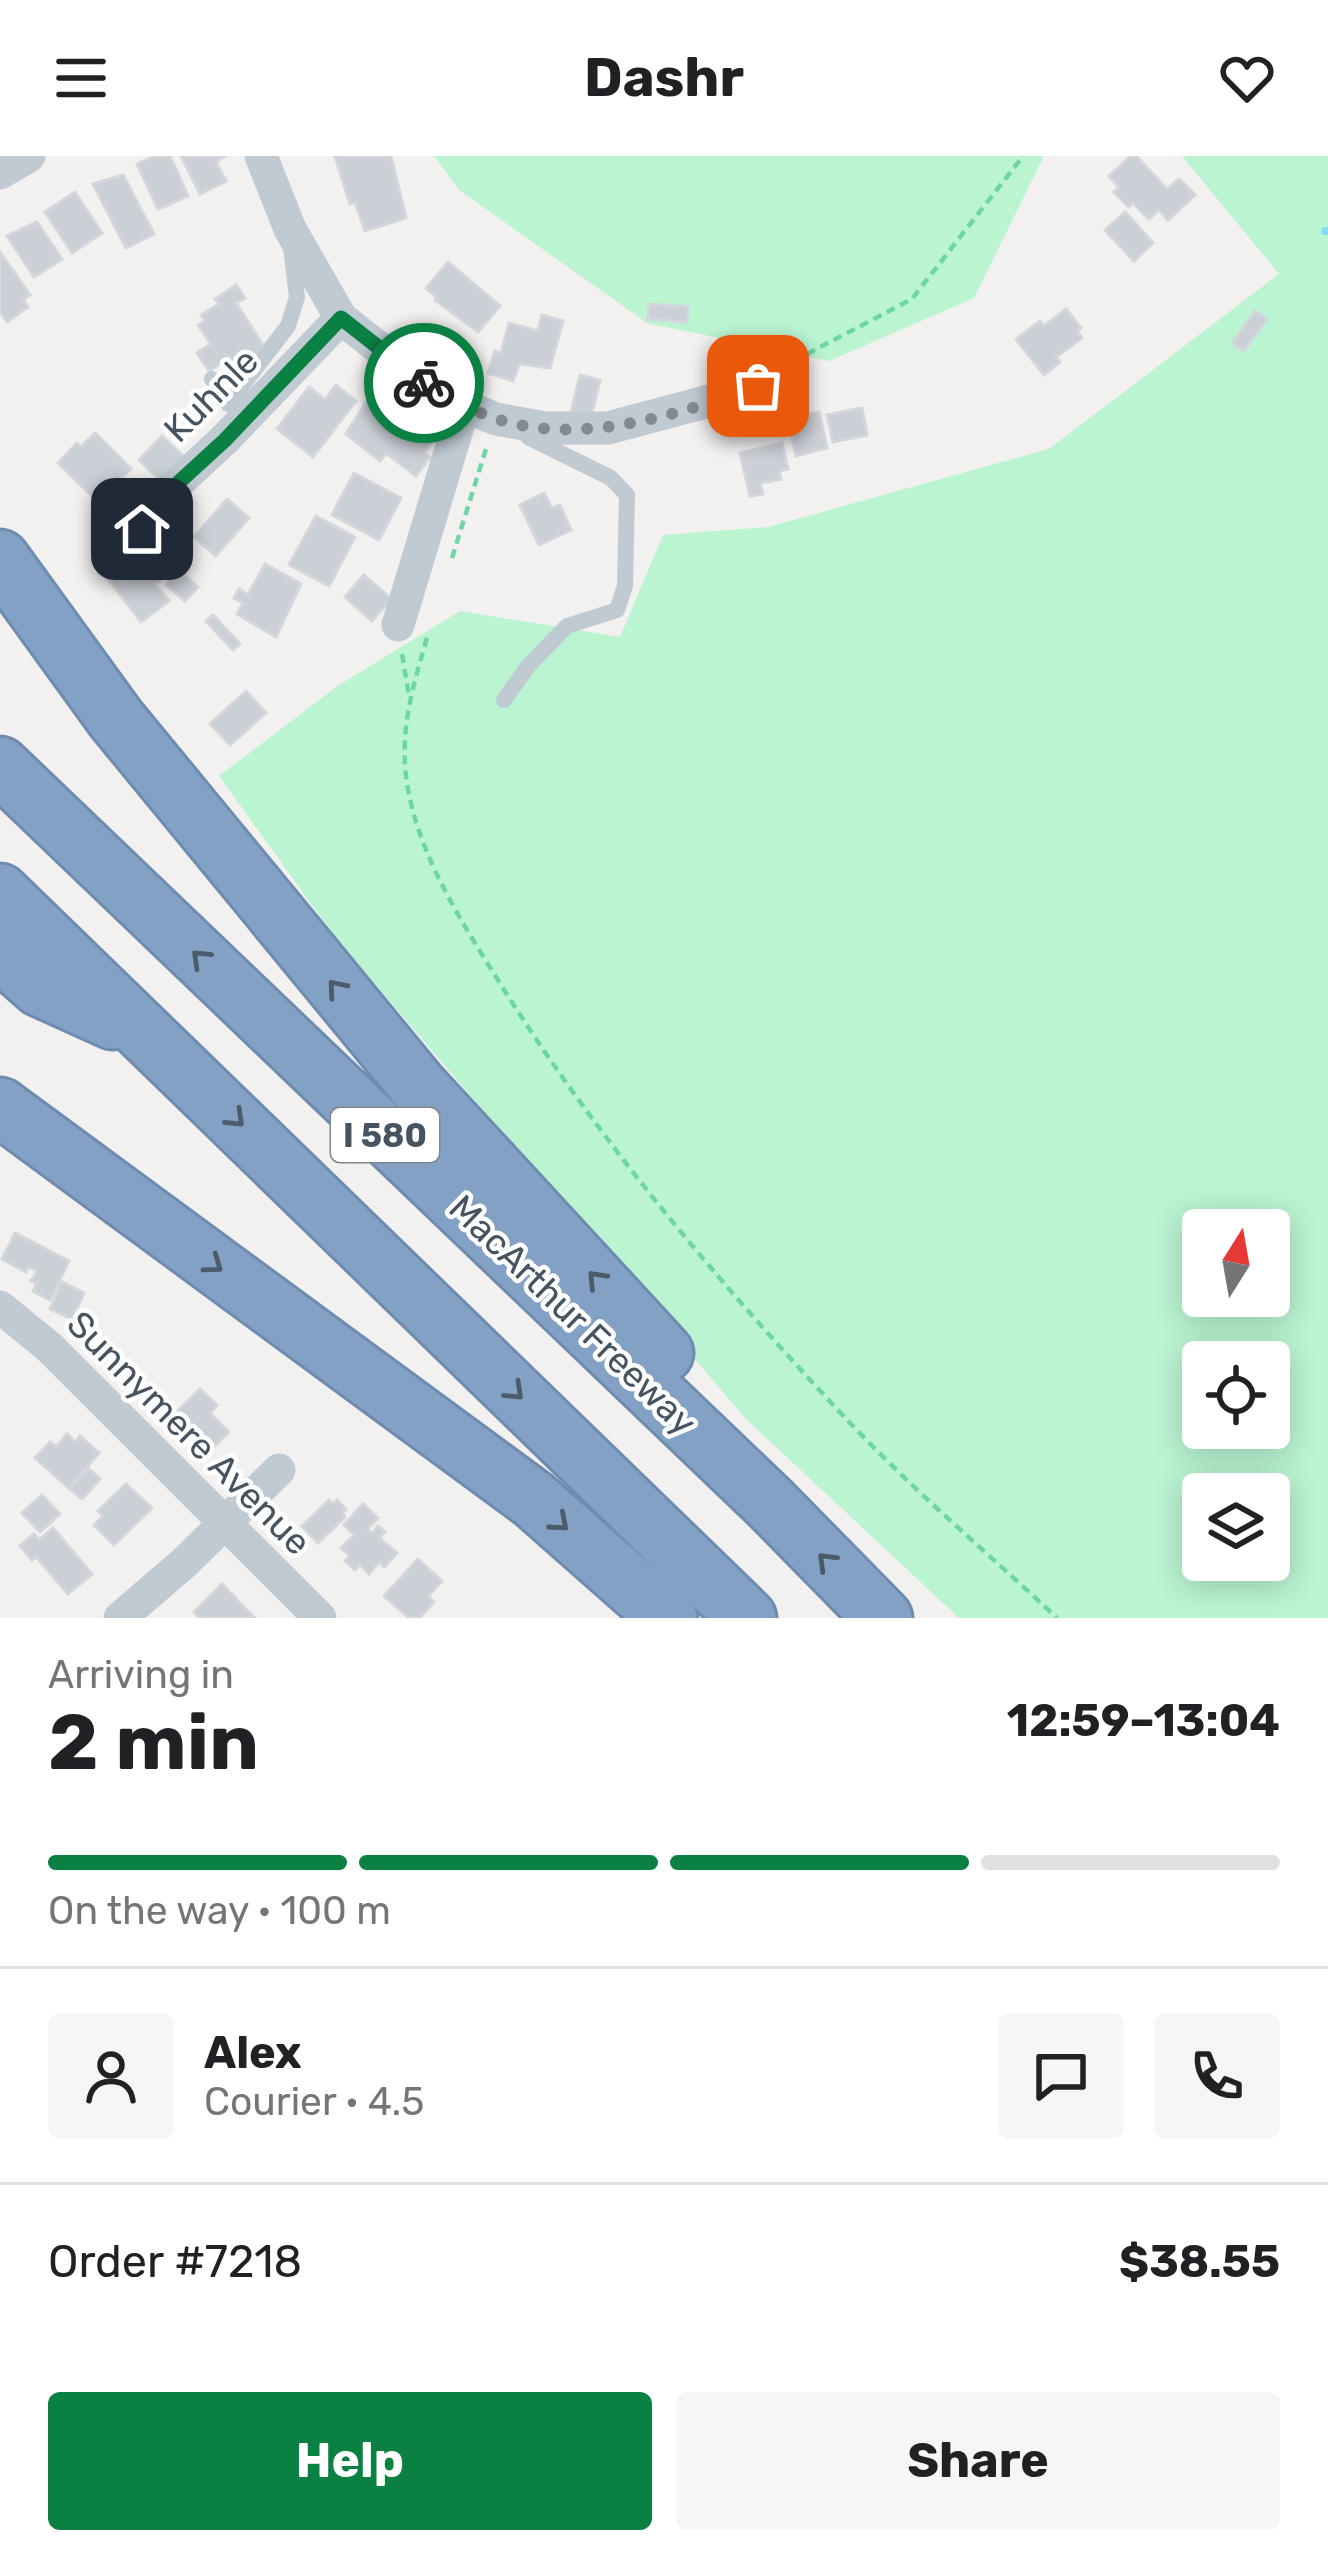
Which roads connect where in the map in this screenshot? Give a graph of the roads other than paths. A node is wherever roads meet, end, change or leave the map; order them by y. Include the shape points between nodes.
1 (28, 156) edge
2 (261, 156) edge
3 (0, 173) edge
4 (290, 229) junction
5 (341, 318) junction
6 (787, 375) road end
7 (212, 379) dead end
8 (480, 412) junction
9 (142, 529) dead end
10 (0, 560) edge
11 (398, 625) road end
12 (504, 700) dead end
13 (0, 766) edge
14 (0, 893) edge
15 (0, 952) edge
16 (151, 1037) junction
17 (0, 1107) edge
18 (0, 1306) edge
19 (279, 1470) dead end
20 (770, 1503) junction
21 (226, 1524) junction
22 (120, 1618) edge
23 (320, 1618) edge
24 (668, 1618) edge
25 (748, 1618) edge
26 (883, 1618) edge

1 - 3 street
2 - 4 street
4 - 5 street
4 - 7 lane via 296,297 288,326 228,404
5 - 8 street via 418,380
5 - 9 street, Kuhnle via 143,515
6 - 8 street via 608,428 545,428
8 - 11 street
8 - 12 lane via 611,478 629,503 617,610 568,626
20 -> 10 highway via 704,1397 417,1085 116,718
20 -> 13 highway, MacArthur Freeway / I 580
14 - 16 highway, I 580
15 - 16 highway via 40,987
16 -> 25 highway, I 580
17 -> 24 highway via 533,1499
18 - 21 street, Sunnymere Avenue
19 - 21 street
26 -> 20 highway, MacArthur Freeway / I 580
21 - 22 street
21 - 23 street, Sunnymere Avenue

